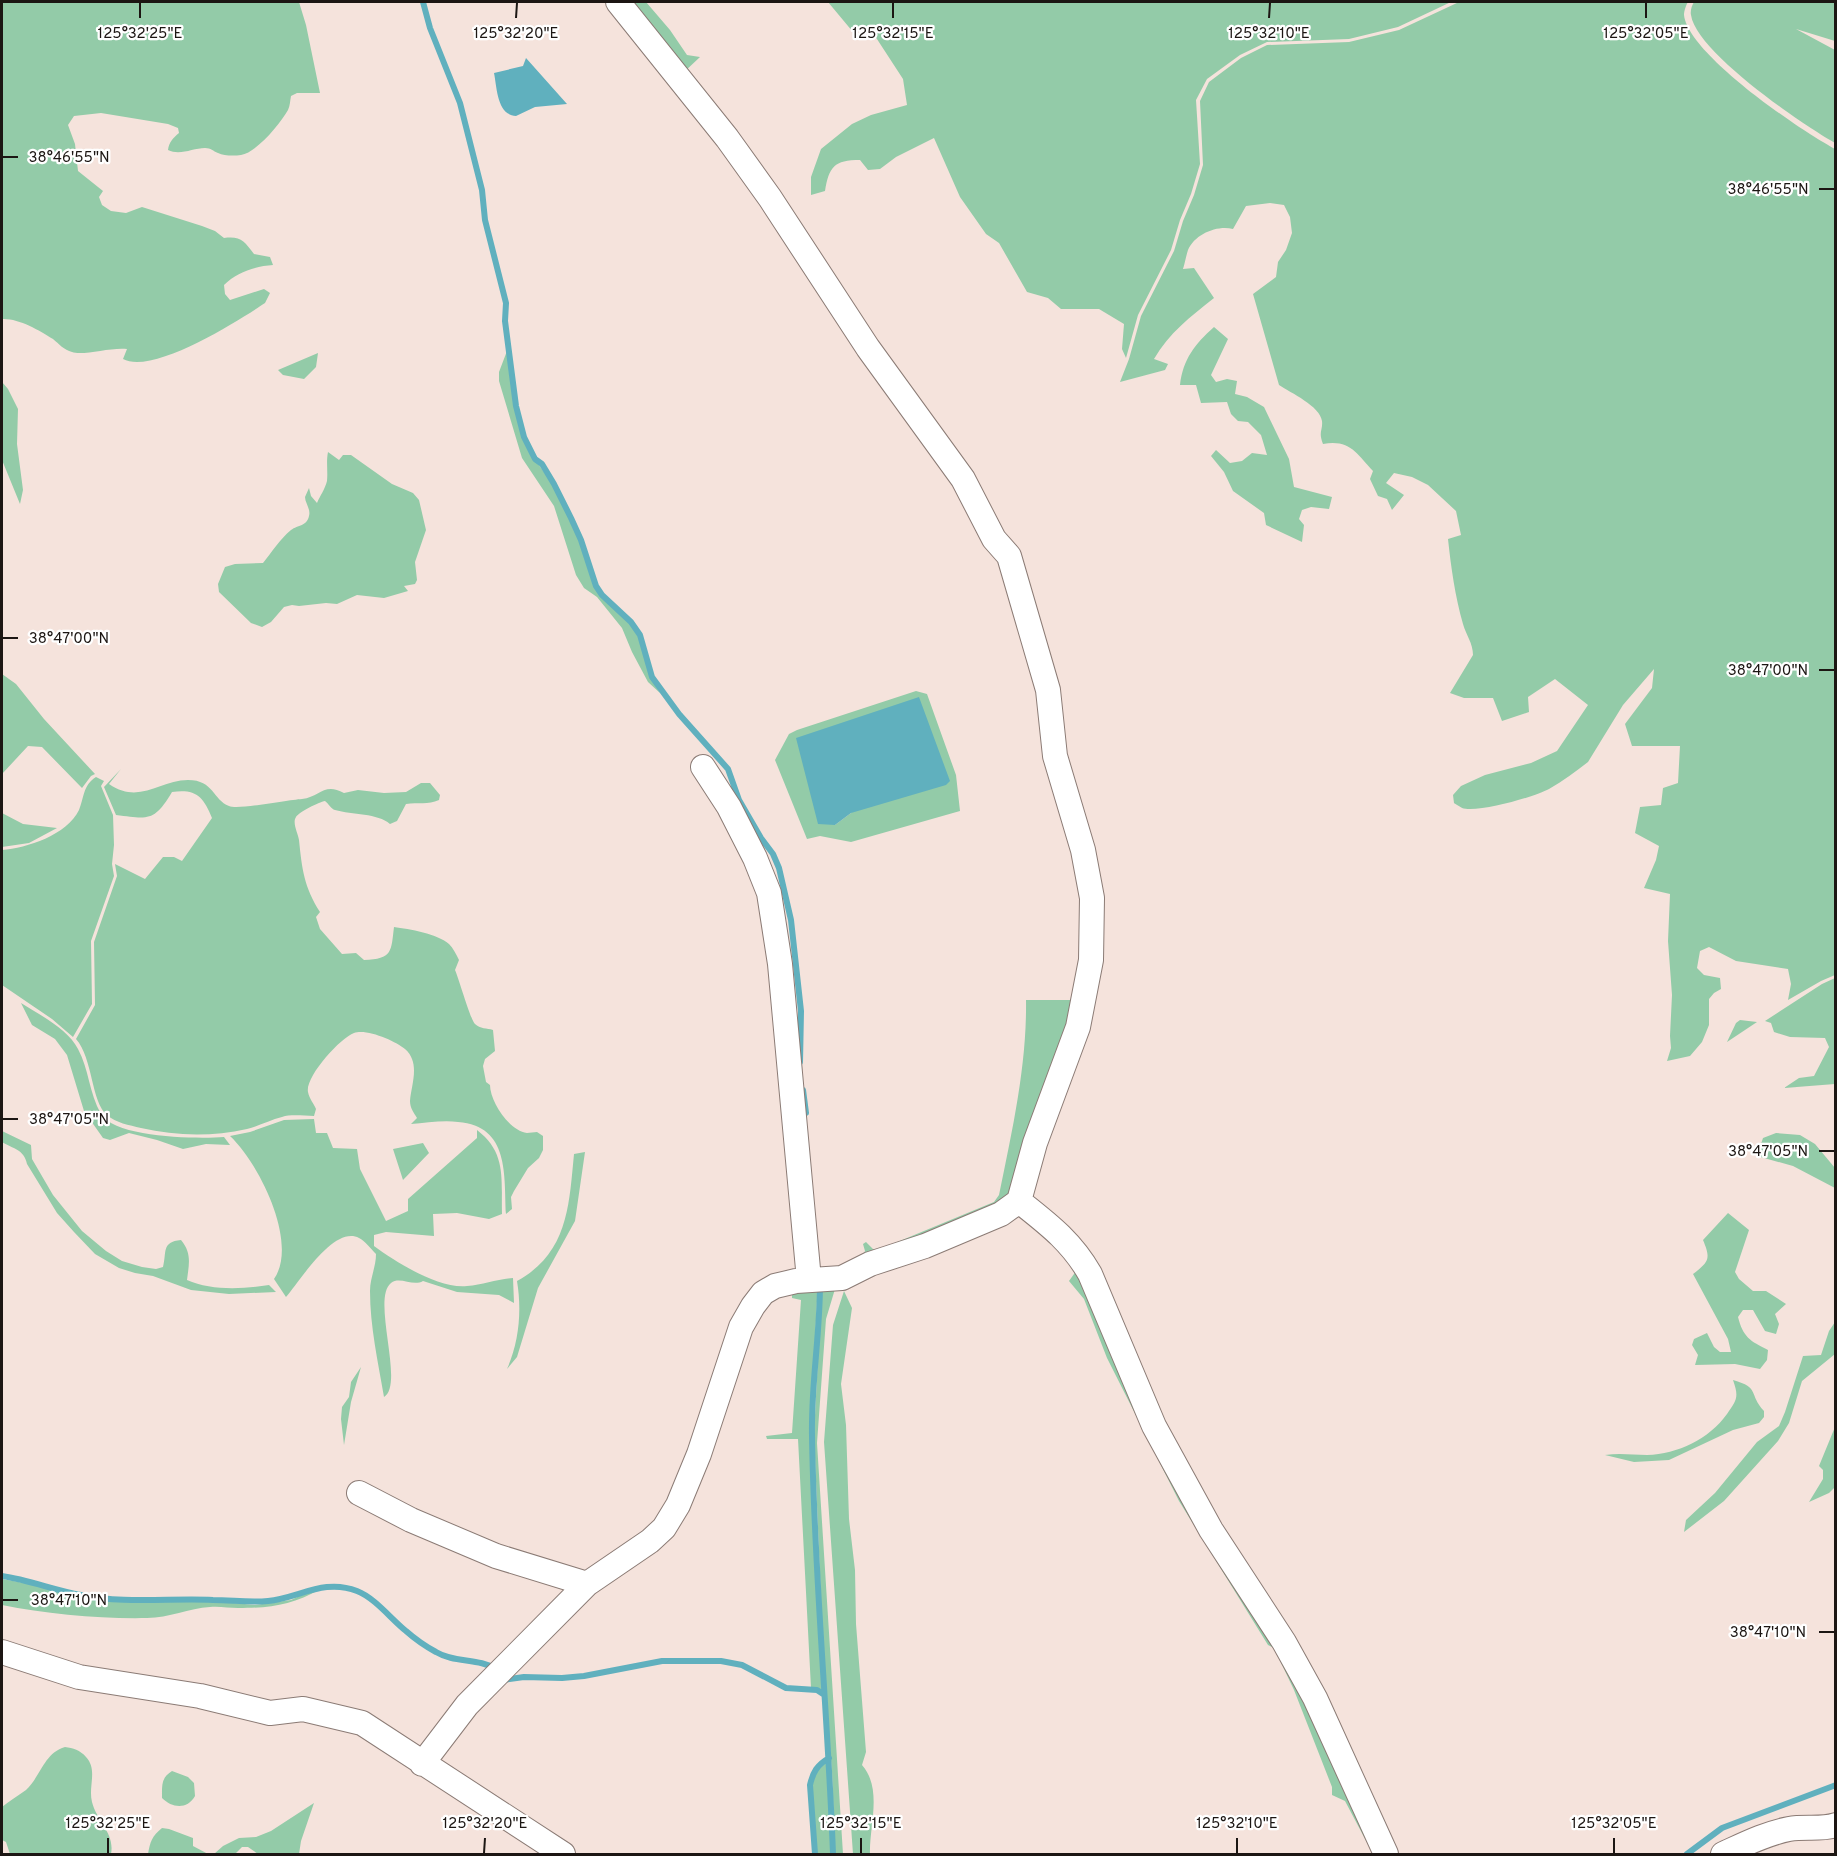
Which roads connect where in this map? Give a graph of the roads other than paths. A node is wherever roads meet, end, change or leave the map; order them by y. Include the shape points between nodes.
1 (618, 2) edge
2 (703, 767) dead end
3 (1018, 1201) junction
4 (809, 1280) junction
5 (359, 1493) dead end
6 (587, 1584) junction
7 (2, 1652) edge
8 (422, 1764) junction
9 (1836, 1825) edge
10 (562, 1854) edge
11 (1386, 1854) edge
12 (1723, 1854) edge

1 - 3 street via 764,189 867,348 963,479 994,539 1009,556 1048,690 1055,756 1083,850 1092,898 1091,960 1078,1027
2 - 4 street via 729,807 769,893 780,964
3 - 4 street via 1001,1214 842,1278
3 - 11 street via 1059,1233 1090,1274 1154,1426 1211,1530 1284,1642 1315,1698
4 - 6 street via 775,1286 753,1306 741,1327 678,1505 664,1528 650,1541
5 - 6 street via 496,1556
6 - 8 street via 467,1705
7 - 8 street via 79,1677 200,1696 270,1713 303,1709 362,1724
8 - 10 street
9 - 12 street via 1785,1830

